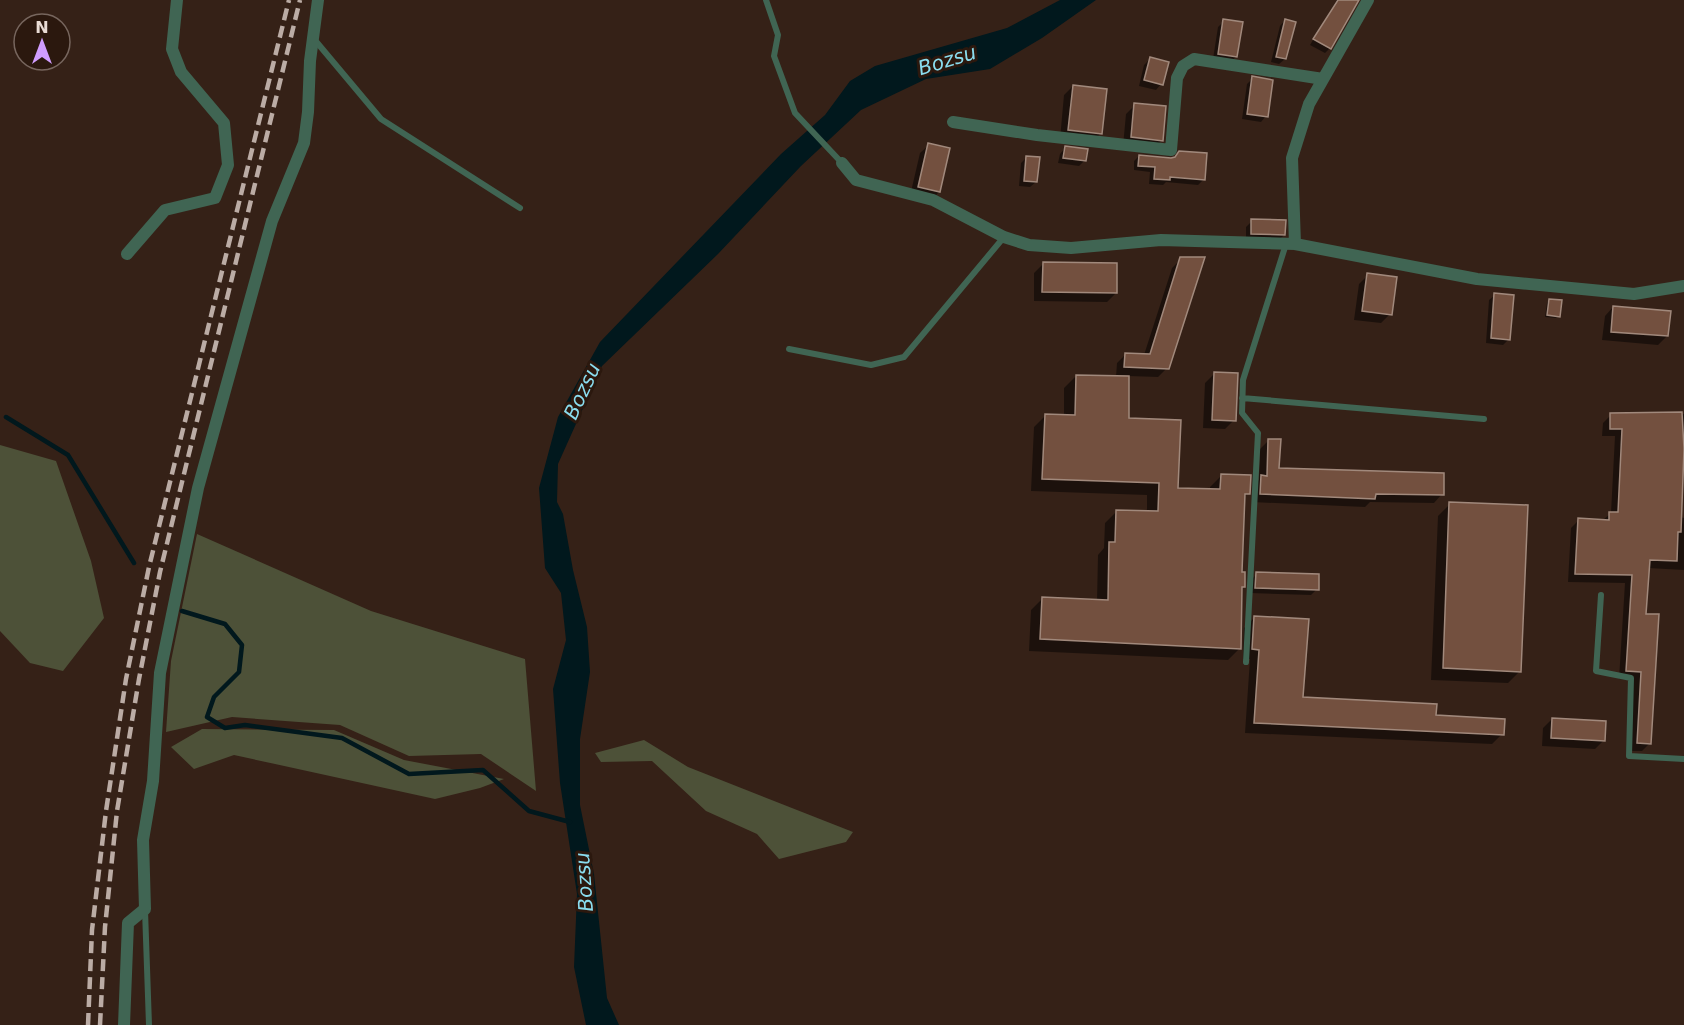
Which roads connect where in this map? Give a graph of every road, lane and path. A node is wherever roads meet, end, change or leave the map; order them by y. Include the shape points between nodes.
1 (177, 0) edge
2 (318, 0) edge
3 (766, 0) edge
4 (1368, 0) edge
5 (313, 38) junction
6 (1323, 79) junction
7 (953, 122) dead end
8 (842, 163) joint
9 (520, 208) dead end
10 (1004, 237) junction
11 (1290, 244) junction
12 (127, 254) dead end
13 (1684, 286) edge
14 (789, 349) dead end
15 (1242, 398) junction
16 (1484, 419) dead end
17 (1601, 595) dead end
18 (1246, 662) dead end
19 (1684, 759) edge
20 (145, 909) junction
21 (124, 1025) edge
22 (149, 1025) edge

1 - 12 street via 172,49 182,72 224,123 228,165 215,198 165,210
2 - 5 street
3 - 8 lane via 778,35 774,56 795,113
4 - 6 street
5 - 9 lane via 381,119
5 - 20 street via 303,143 272,220 198,488 160,673 153,781 143,840
6 - 7 street via 1194,59 1183,66 1177,78 1171,150
6 - 11 street via 1309,104 1292,158
8 - 10 street via 856,180 933,200
10 - 11 street via 1029,245 1071,248 1161,240
10 - 14 lane via 904,357 871,365
11 - 13 street via 1478,279 1634,294
11 - 15 lane via 1243,380
15 - 16 lane
15 - 18 lane via 1242,413 1257,433
17 - 19 lane via 1596,671 1631,678 1629,756
20 - 21 street via 128,923
20 - 22 lane

